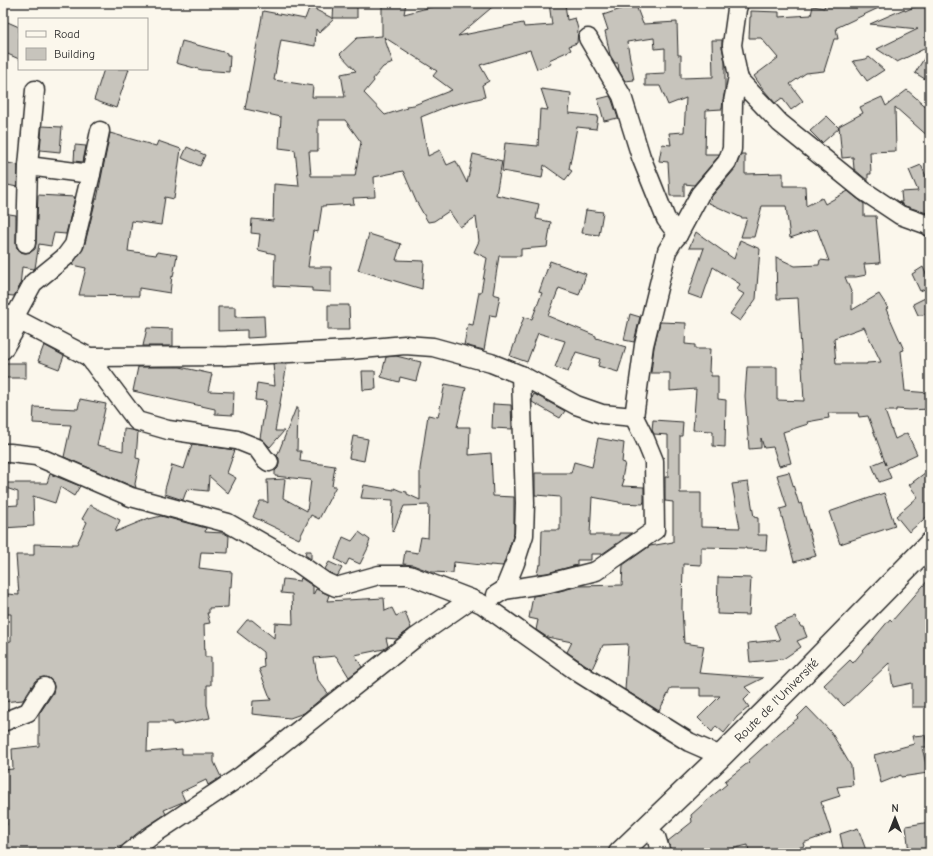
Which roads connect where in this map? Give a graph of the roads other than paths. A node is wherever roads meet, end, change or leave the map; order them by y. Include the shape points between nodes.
1 (739, 3) edge
2 (588, 38) dead end
3 (738, 76) junction
4 (35, 90) dead end
5 (100, 130) dead end
6 (28, 166) junction
7 (91, 174) junction
8 (930, 227) edge
9 (678, 235) junction
10 (26, 243) dead end
11 (12, 317) edge
12 (3, 350) edge
13 (89, 357) junction
14 (521, 375) junction
15 (634, 417) junction
16 (3, 453) edge
17 (270, 462) dead end
18 (930, 544) edge
19 (930, 562) edge
20 (504, 590) junction
21 (477, 601) junction
22 (44, 687) dead end
23 (3, 722) edge
24 (721, 756) junction
25 (658, 845) edge
26 (129, 853) edge
27 (620, 853) edge
28 (639, 853) edge

1 - 3 street via 732,45
2 - 9 street via 622,96 641,157 666,219
3 - 8 street via 780,122 864,191 900,216
3 - 9 street via 733,102 732,149 727,162 700,194
4 - 6 street
5 - 7 street
6 - 7 street
6 - 10 street
7 - 11 street via 74,245 65,257 32,283
9 - 15 street via 665,258 644,345
11 - 12 street
11 - 13 street
13 - 14 street via 228,356 405,345 433,347 491,363
13 - 17 street via 137,421 168,430 237,440 257,448
14 - 15 street via 576,405 602,414
14 - 20 street via 524,535
15 - 20 street via 654,461 655,530 596,571 549,584
16 - 21 street via 36,456 131,498 228,523 336,587 378,575 409,575
18 - 24 main road, Route de l'Université
19 - 25 main road, Route de l'Université via 804,690
20 - 21 street
21 - 24 street via 579,673 689,742
21 - 26 street via 415,638 241,776
22 - 23 street via 28,712
24 - 27 main road, Route de l'Université
25 - 28 main road, Route de l'Université

